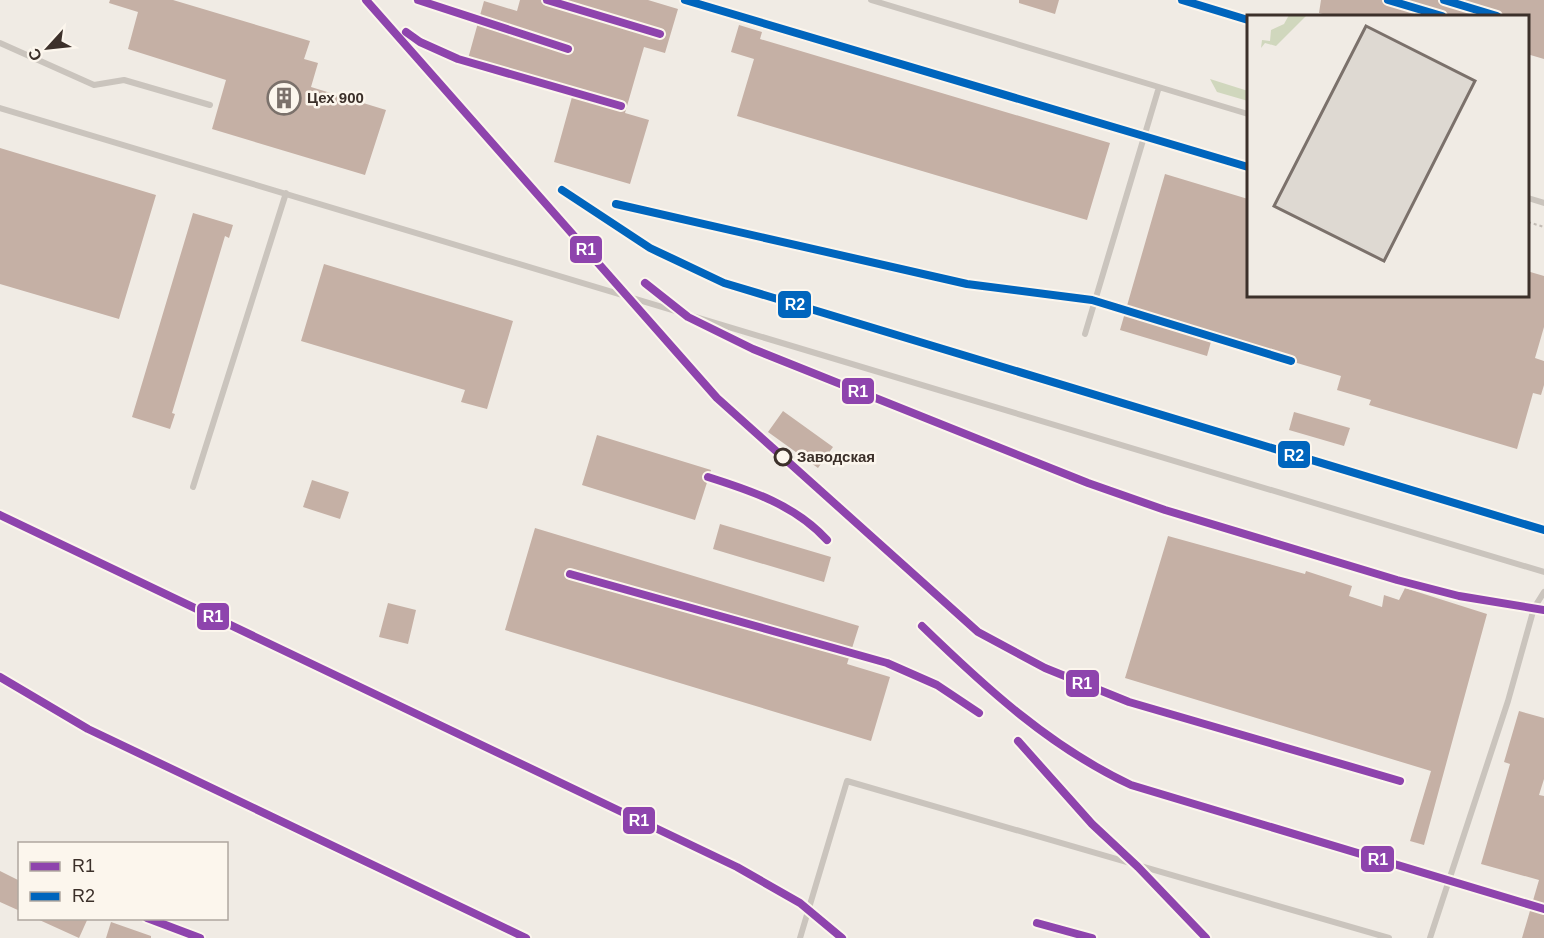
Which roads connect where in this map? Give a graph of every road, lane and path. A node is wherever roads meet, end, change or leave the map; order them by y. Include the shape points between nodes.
1 (871, 0) edge
2 (0, 43) edge
3 (1158, 87) junction
4 (210, 105) dead end
5 (0, 108) edge
6 (1247, 114) edge
7 (286, 193) junction
8 (1529, 199) edge
9 (1544, 203) edge
10 (1529, 223) edge
11 (1544, 227) edge
12 (1085, 334) dead end
13 (193, 487) dead end
14 (1544, 572) edge
15 (1544, 591) edge
16 (800, 938) edge
17 (1389, 938) edge
18 (1430, 938) edge

1 - 3 lane
2 - 4 lane via 94,85 124,80
3 - 6 lane
3 - 12 lane
5 - 7 lane
7 - 13 lane
7 - 14 lane
8 - 9 lane
10 - 11 path
15 - 18 lane via 1534,608 1508,701
16 - 17 lane via 847,781

